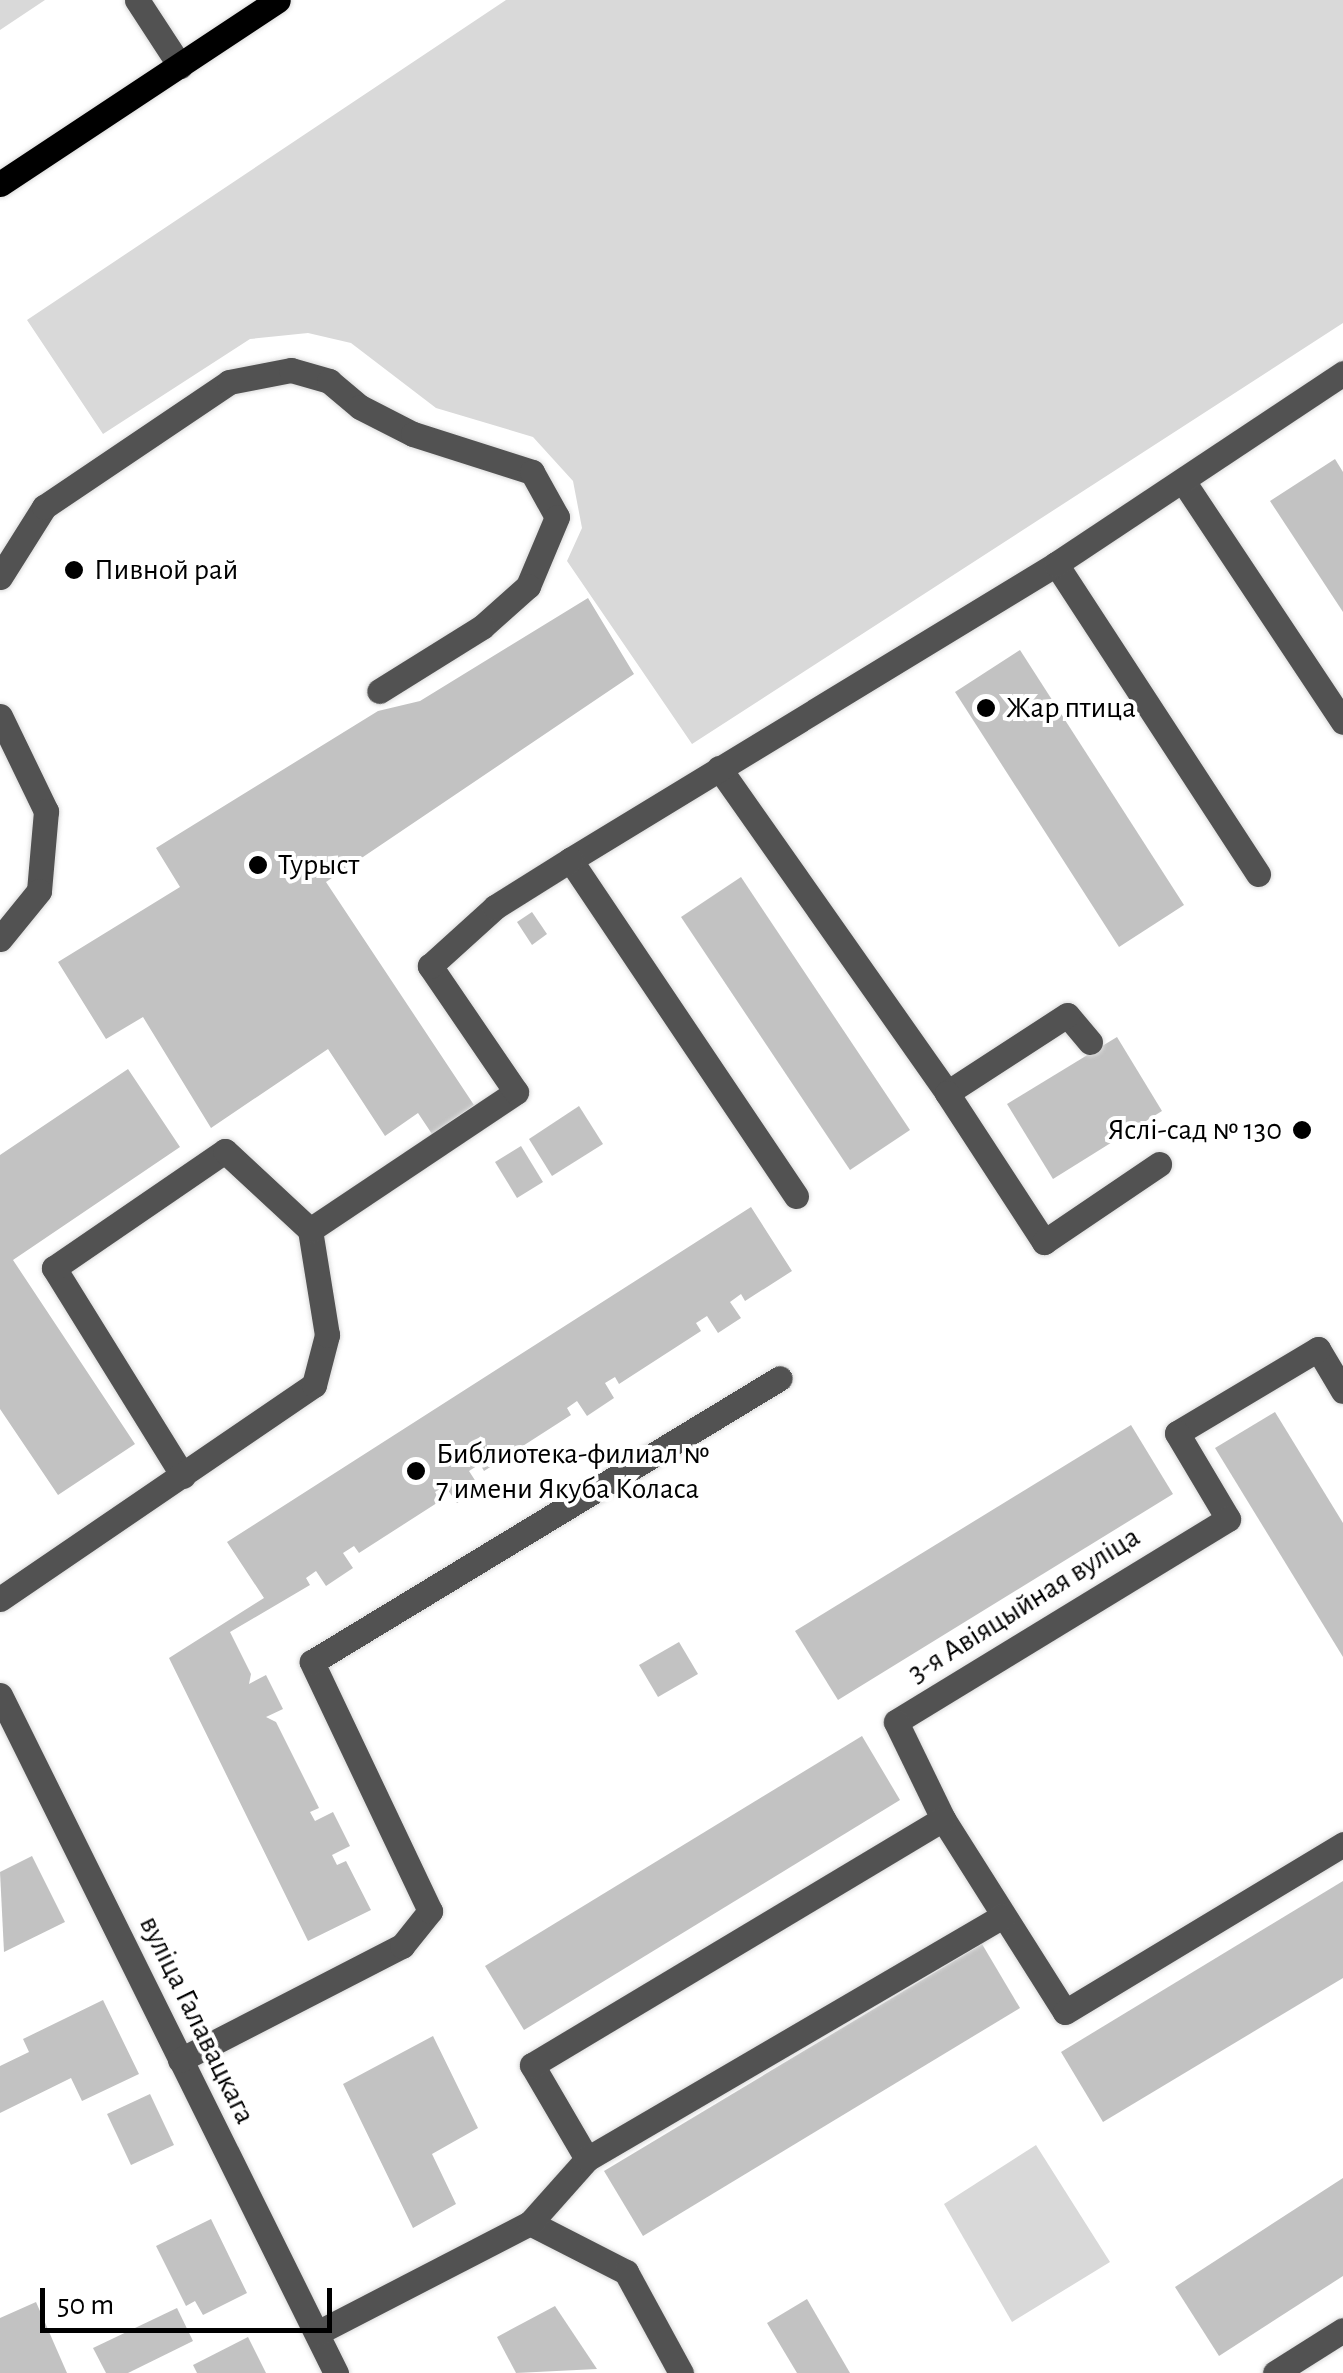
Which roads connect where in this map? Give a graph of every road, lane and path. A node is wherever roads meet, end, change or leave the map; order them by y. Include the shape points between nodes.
1 (137, 0) edge
2 (278, 0) edge
3 (180, 66) junction
4 (0, 184) edge
5 (1343, 374) edge
6 (1183, 481) junction
7 (1056, 564) junction
8 (0, 577) edge
9 (379, 691) dead end
10 (0, 716) edge
11 (1343, 722) edge
12 (719, 768) junction
13 (570, 860) junction
14 (1258, 874) dead end
15 (0, 939) edge
16 (1090, 1042) dead end
17 (947, 1093) junction
18 (1158, 1164) dead end
19 (796, 1196) dead end
20 (310, 1230) junction
21 (780, 1378) dead end
22 (1343, 1391) edge
23 (183, 1476) junction
24 (0, 1599) edge
25 (0, 1695) edge
26 (944, 1819) junction
27 (1343, 1844) edge
28 (1003, 1916) junction
29 (180, 2060) junction
30 (587, 2159) junction
31 (530, 2222) junction
32 (1343, 2330) edge
33 (316, 2333) junction
34 (1286, 2370) edge
35 (336, 2373) edge
36 (681, 2373) edge

1 - 3 street
2 - 3 main road
3 - 4 main road
5 - 6 street
6 - 7 street
6 - 11 street
7 - 12 street
7 - 14 street
8 - 9 street via 44,508 229,382 291,370 329,381 360,407 413,434 532,472 557,517 528,586 482,627
10 - 15 street via 46,811 39,891
12 - 13 street
12 - 17 street
13 - 19 street
13 - 20 street via 495,908 430,966 516,1092
16 - 17 street via 1067,1015
17 - 18 street via 1044,1242
20 - 23 street via 327,1335 314,1385
20 - 23 street via 224,1151 54,1268
21 - 29 street via 312,1662 430,1911 402,1946
22 - 26 street, 3-я Авіяцыйная вуліца via 1318,1349 1178,1433 1228,1518 896,1722
23 - 24 street
25 - 29 street, вуліца Галавацкага
26 - 28 street, 3-я Авіяцыйная вуліца
26 - 30 street via 532,2065
27 - 28 street, 3-я Авіяцыйная вуліца via 1066,2012
28 - 30 street
29 - 33 street, вуліца Галавацкага
30 - 31 street
31 - 33 street
31 - 36 street via 626,2272
32 - 34 street
33 - 35 street, вуліца Галавацкага

